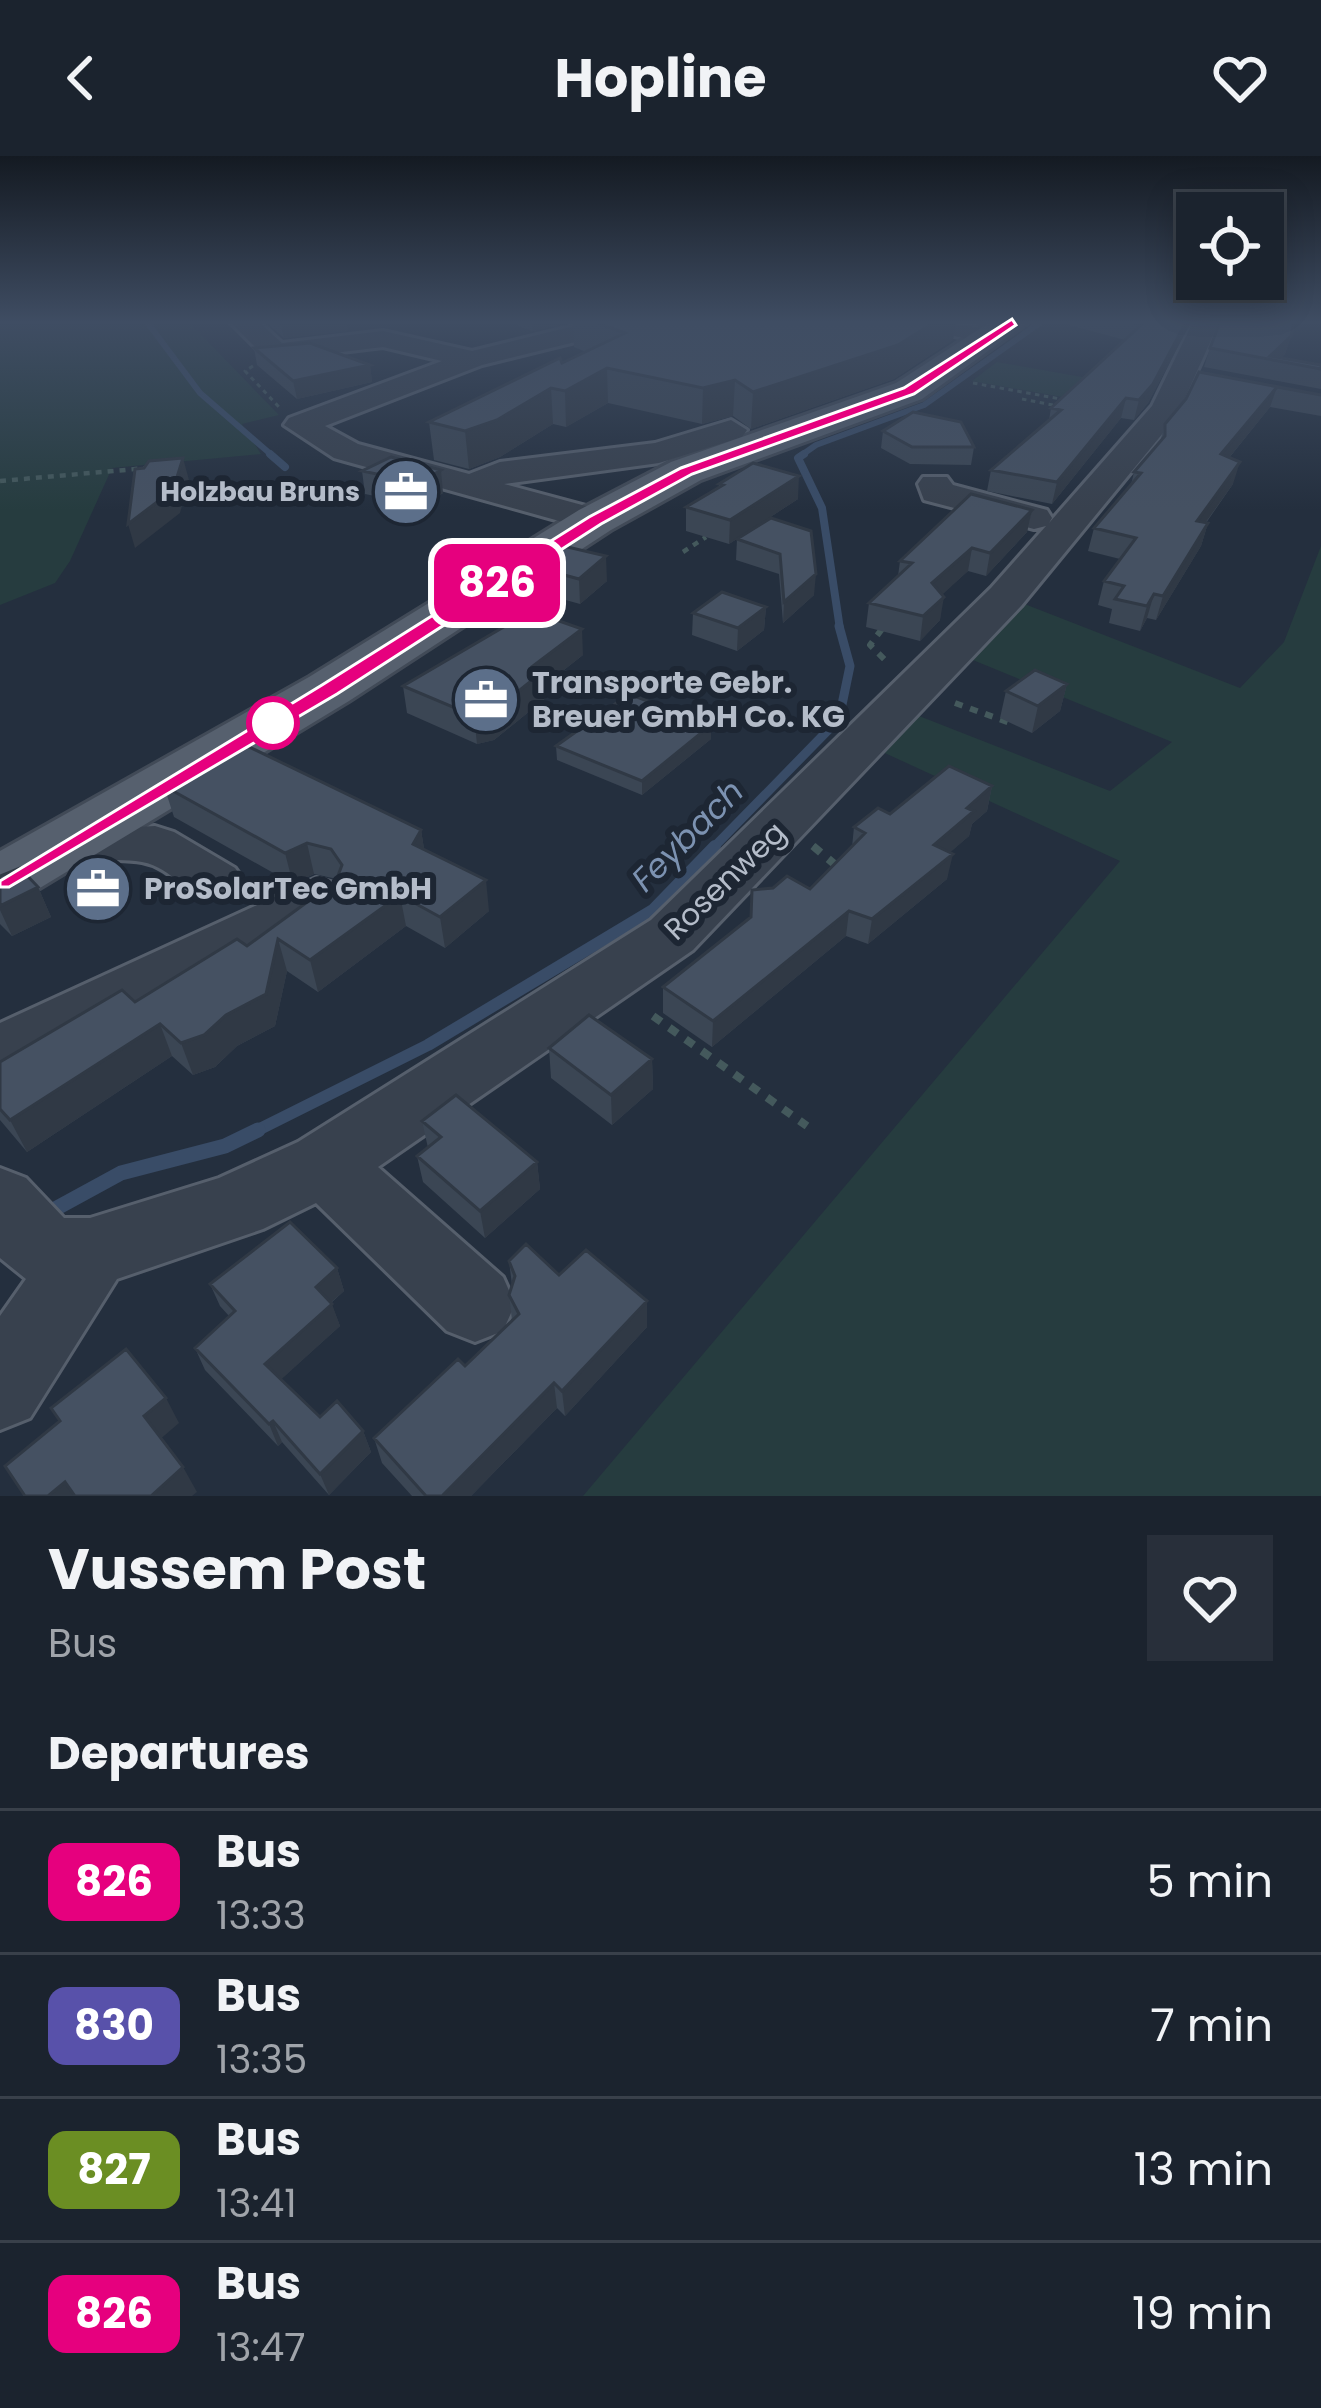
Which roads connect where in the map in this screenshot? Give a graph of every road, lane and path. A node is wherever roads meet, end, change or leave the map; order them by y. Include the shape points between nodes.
1 (259, 385) edge
2 (405, 385) edge
3 (916, 385) edge
4 (986, 385) edge
5 (1191, 385) edge
6 (1029, 393) junction
7 (1067, 408) junction
8 (1059, 416) edge
9 (300, 425) junction
10 (716, 427) dead end
11 (163, 466) edge
12 (0, 482) edge
13 (935, 484) dead end
14 (472, 486) junction
15 (595, 520) junction
16 (1066, 525) junction
17 (706, 537) dead end
18 (683, 552) dead end
19 (939, 696) dead end
20 (1010, 723) dead end
21 (85, 832) junction
22 (810, 837) dead end
23 (847, 873) edge
24 (215, 880) dead end
25 (0, 881) edge
26 (316, 898) edge
27 (652, 1016) dead end
28 (0, 1052) edge
29 (807, 1126) dead end
30 (324, 1164) junction
31 (32, 1225) edge
32 (475, 1304) dead end
33 (0, 1388) edge

1 - 9 path
2 - 9 street
3 - 15 main road via 686,471
4 - 6 path
5 - 16 street, Rosenweg
6 - 7 path via 1074,401
6 - 7 path via 1020,400
7 - 8 path
9 - 14 street via 346,451
10 - 14 street via 659,453 500,472
11 - 12 path
13 - 16 street via 954,499
14 - 15 street
15 - 21 main road
16 - 30 street, Rosenweg via 1006,597 672,935
17 - 18 path
19 - 20 path
21 - 24 street via 112,846 155,844
21 - 25 main road
22 - 23 path via 819,855
26 - 28 street
27 - 29 path
30 - 31 street, Rosenweg via 236,1206
30 - 32 street
31 - 33 street

